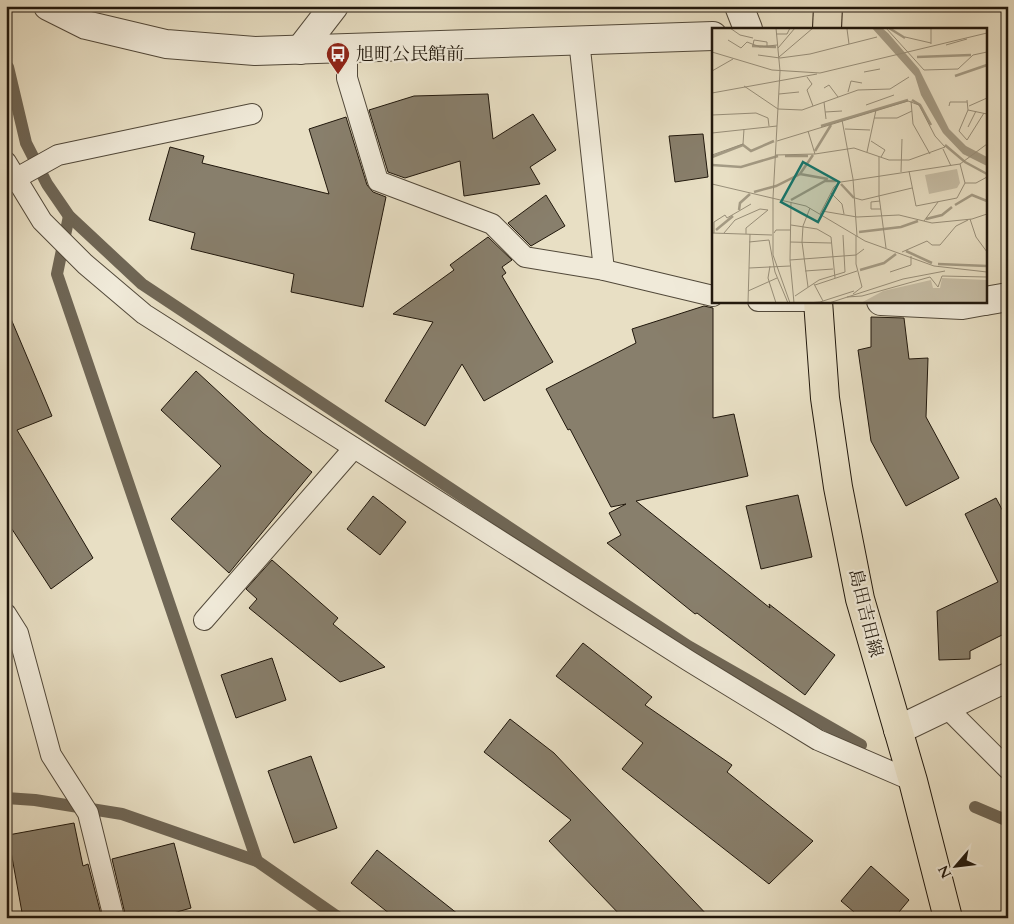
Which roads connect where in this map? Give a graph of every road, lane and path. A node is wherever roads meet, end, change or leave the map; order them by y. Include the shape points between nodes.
1 (48, 6) edge
2 (334, 6) edge
3 (739, 6) edge
4 (828, 6) edge
5 (748, 28) edge
6 (827, 28) edge
7 (712, 36) edge
8 (579, 40) junction
9 (300, 50) junction
10 (347, 50) junction
11 (252, 114) dead end
12 (9, 174) edge
13 (604, 270) junction
14 (712, 296) edge
15 (1008, 297) edge
16 (986, 301) edge
17 (818, 302) edge
18 (901, 302) edge
19 (979, 302) edge
20 (354, 448) junction
21 (6, 614) edge
22 (204, 620) dead end
23 (1008, 677) edge
24 (946, 707) junction
25 (898, 730) junction
26 (1008, 769) edge
27 (913, 781) junction
28 (114, 918) edge
29 (948, 918) edge

1 - 9 street via 86,25 166,44 255,52
2 - 9 street
3 - 5 street
4 - 6 main road
7 - 8 street
8 - 10 street
8 - 13 lane
9 - 10 street
10 - 13 lane via 347,78 378,181 492,224 526,257
11 - 12 lane via 58,155
12 - 20 lane via 42,221 85,264 144,314
13 - 14 lane
15 - 16 street
17 - 25 main road, 島田吉田線 via 825,398 838,487 860,599
18 - 19 street via 962,305
20 - 22 lane
20 - 27 lane via 818,740
21 - 28 lane via 18,632 51,755 88,813
23 - 24 street
24 - 25 street
24 - 26 lane
25 - 27 main road, 島田吉田線
27 - 29 main road, 島田吉田線

